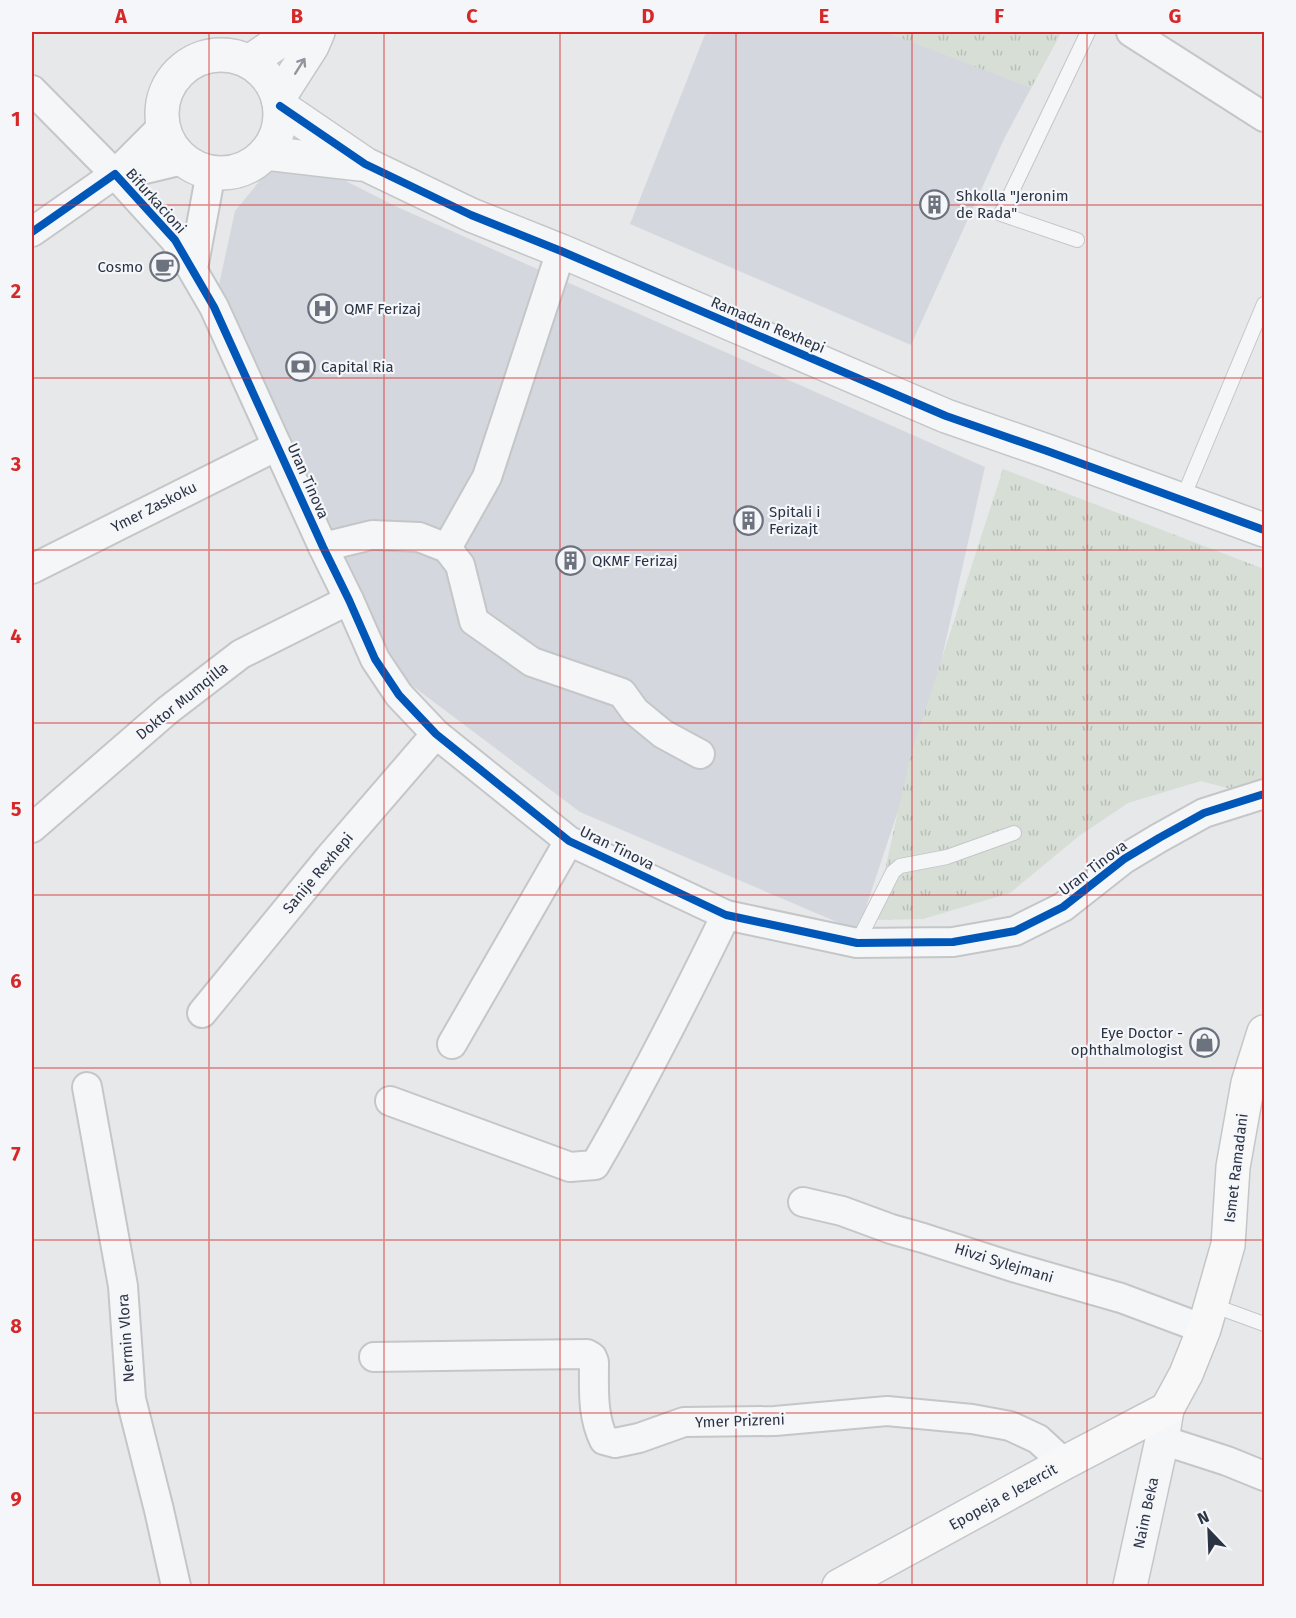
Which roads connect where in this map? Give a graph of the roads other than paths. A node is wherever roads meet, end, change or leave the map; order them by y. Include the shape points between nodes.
1 (293, 32) edge
2 (318, 32) edge
3 (1088, 32) edge
4 (1131, 32) edge
5 (249, 62) junction
6 (32, 90) edge
7 (279, 103) junction
8 (1264, 117) edge
9 (163, 126) junction
10 (265, 153) junction
11 (365, 164) junction
12 (197, 166) junction
13 (115, 174) junction
14 (32, 232) edge
15 (1077, 240) dead end
16 (561, 251) junction
17 (193, 269) junction
18 (1264, 304) edge
19 (277, 446) junction
20 (1182, 500) junction
21 (1264, 530) edge
22 (323, 547) junction
23 (447, 548) junction
24 (32, 569) edge
25 (349, 600) junction
26 (436, 734) junction
27 (700, 754) dead end
28 (1264, 794) edge
29 (32, 828) edge
30 (1014, 833) dead end
31 (569, 841) junction
32 (726, 915) junction
33 (858, 943) junction
34 (202, 1013) dead end
35 (1264, 1032) edge
36 (452, 1044) dead end
37 (87, 1087) dead end
38 (390, 1101) dead end
39 (803, 1202) dead end
40 (1208, 1317) junction
41 (1264, 1324) edge
42 (374, 1357) dead end
43 (1165, 1425) junction
44 (1064, 1463) junction
45 (1264, 1476) edge
46 (176, 1587) edge
47 (839, 1587) edge
48 (1130, 1587) edge

1 - 5 street
7 -> 2 street
3 - 15 lane via 1001,214
4 - 8 street
5 - 7 street, Ramadan Rexhepi via 268,77
5 - 9 street via 237,57 210,56 186,67 168,87
6 - 13 street
7 - 10 street via 278,131
7 - 11 street, Ramadan Rexhepi
9 - 12 street via 170,144
9 - 13 street
10 - 11 street, Ramadan Rexhepi
10 - 12 street via 246,168 223,173
11 - 16 street, Ramadan Rexhepi via 471,216
12 - 13 street
12 - 17 street
13 - 14 street, Bifurkacioni
13 - 17 street, Bifurkacioni via 175,240
16 - 20 street, Ramadan Rexhepi via 946,416
16 - 23 street via 487,477
17 - 19 street, Uran Tinova
18 - 20 lane
19 - 22 street, Uran Tinova
19 - 24 street, Ymer Zaskoku
20 - 21 street, Ramadan Rexhepi
22 - 23 street via 372,535 419,537
22 - 25 street, Uran Tinova
23 - 27 street via 460,565 474,621 531,662 622,693 635,711 663,734
25 - 26 street, Uran Tinova via 375,659 399,695
25 - 29 street, Doktor Mumqilla via 241,654 168,710
26 - 31 street, Uran Tinova
26 - 34 street, Sanije Rexhepi via 328,858
28 - 33 street, Uran Tinova via 1204,813 1124,859 1063,907 1015,931 953,942
30 - 33 lane via 947,857 900,866 893,872
31 - 32 street, Uran Tinova
31 - 36 street, Uran Tinova
32 - 33 street, Uran Tinova
32 - 38 street via 595,1165 570,1167
35 - 40 main road, Ismet Ramadani via 1248,1083 1233,1167 1228,1245
37 - 46 street, Nermin Vlora via 123,1286 131,1399
39 - 40 street, Hivzi Sylejmani via 1121,1298
40 - 41 lane
40 - 43 main road, Ismet Ramadani
42 - 44 street, Ymer Prizreni via 587,1354 594,1362 598,1428 604,1440 615,1443 684,1422 775,1421 887,1412 1010,1426 1038,1439
43 - 44 main road, Epopeja e Jezercit
43 - 45 street via 1227,1461
43 - 48 street, Naim Beka
44 - 47 main road, Epopeja e Jezercit

